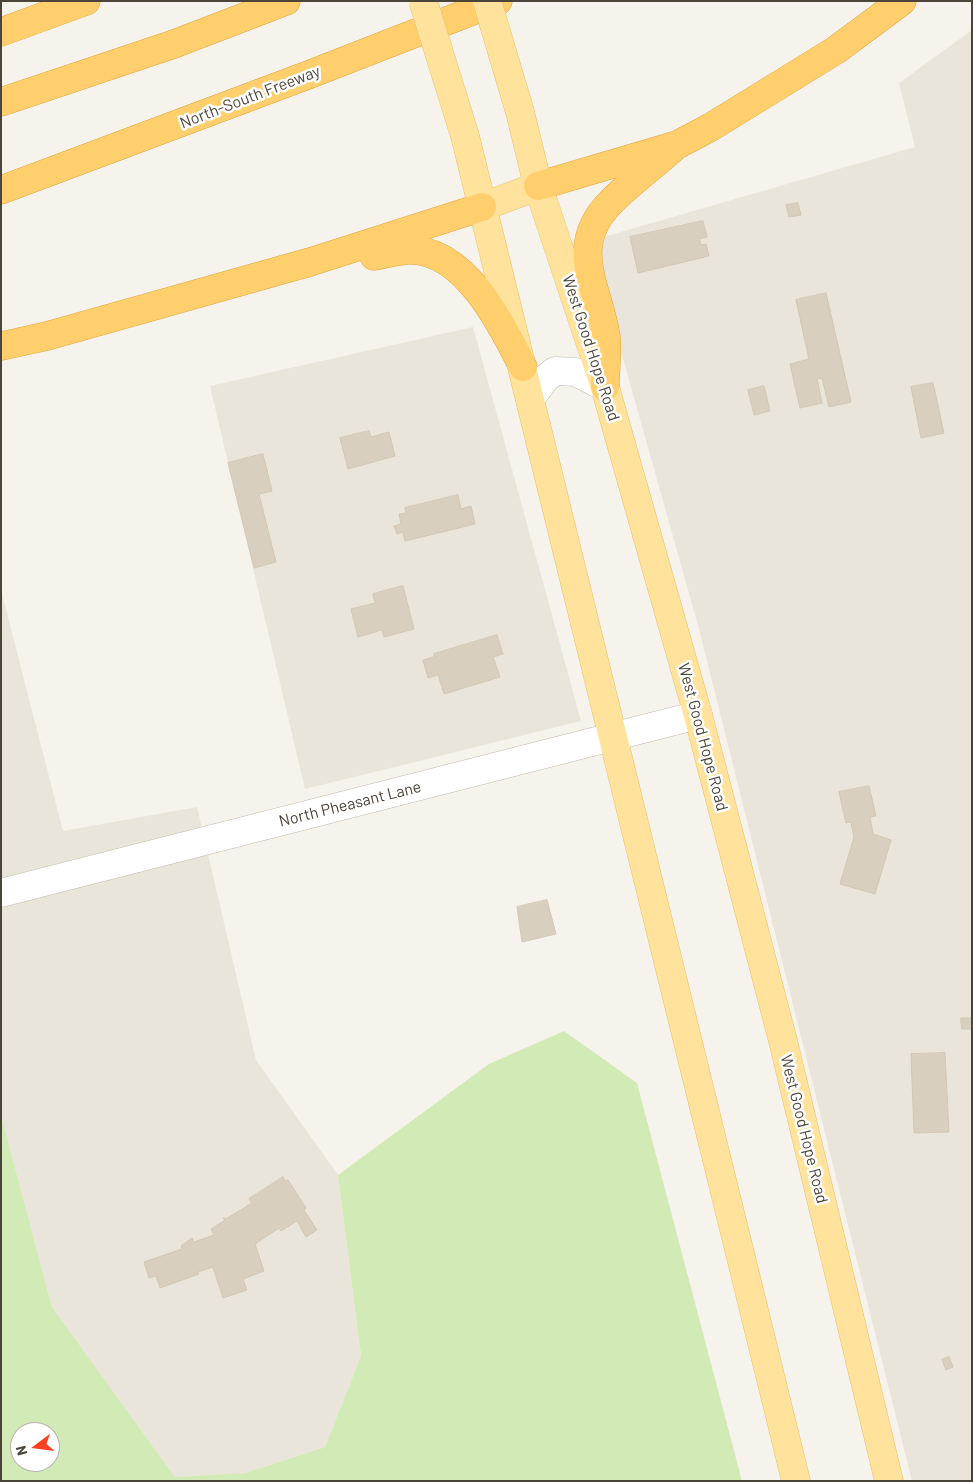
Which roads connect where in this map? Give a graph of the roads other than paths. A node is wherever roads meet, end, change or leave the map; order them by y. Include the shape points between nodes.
1 (86, 1) edge
2 (286, 1) edge
3 (423, 1) edge
4 (488, 1) edge
5 (498, 1) edge
6 (902, 1) edge
7 (1, 32) edge
8 (1, 102) edge
9 (677, 145) junction
10 (538, 186) junction
11 (1, 190) edge
12 (482, 207) junction
13 (310, 262) junction
14 (1, 346) edge
15 (522, 367) junction
16 (605, 387) junction
17 (530, 399) junction
18 (698, 715) junction
19 (613, 738) junction
20 (1, 893) edge
21 (796, 1481) edge
22 (889, 1481) edge

1 - 7 highway
2 - 8 highway via 174,44
3 - 12 main road, bridge
4 - 10 main road, West Good Hope Road, bridge
5 - 11 highway, North-South Freeway
6 - 9 highway via 836,50
9 - 10 highway
9 - 16 highway via 610,203 591,235 589,278 606,337
10 - 12 main road
10 - 16 main road, West Good Hope Road
12 - 13 highway
12 - 15 main road
13 - 14 highway
13 - 15 highway via 409,250 438,256 460,272 493,310
15 - 17 main road
16 - 17 street via 576,372 555,371
16 - 18 main road, West Good Hope Road
17 - 19 main road
18 - 19 street, North Pheasant Lane
18 - 22 main road, West Good Hope Road via 783,1041
19 - 20 street, North Pheasant Lane
19 - 21 main road

